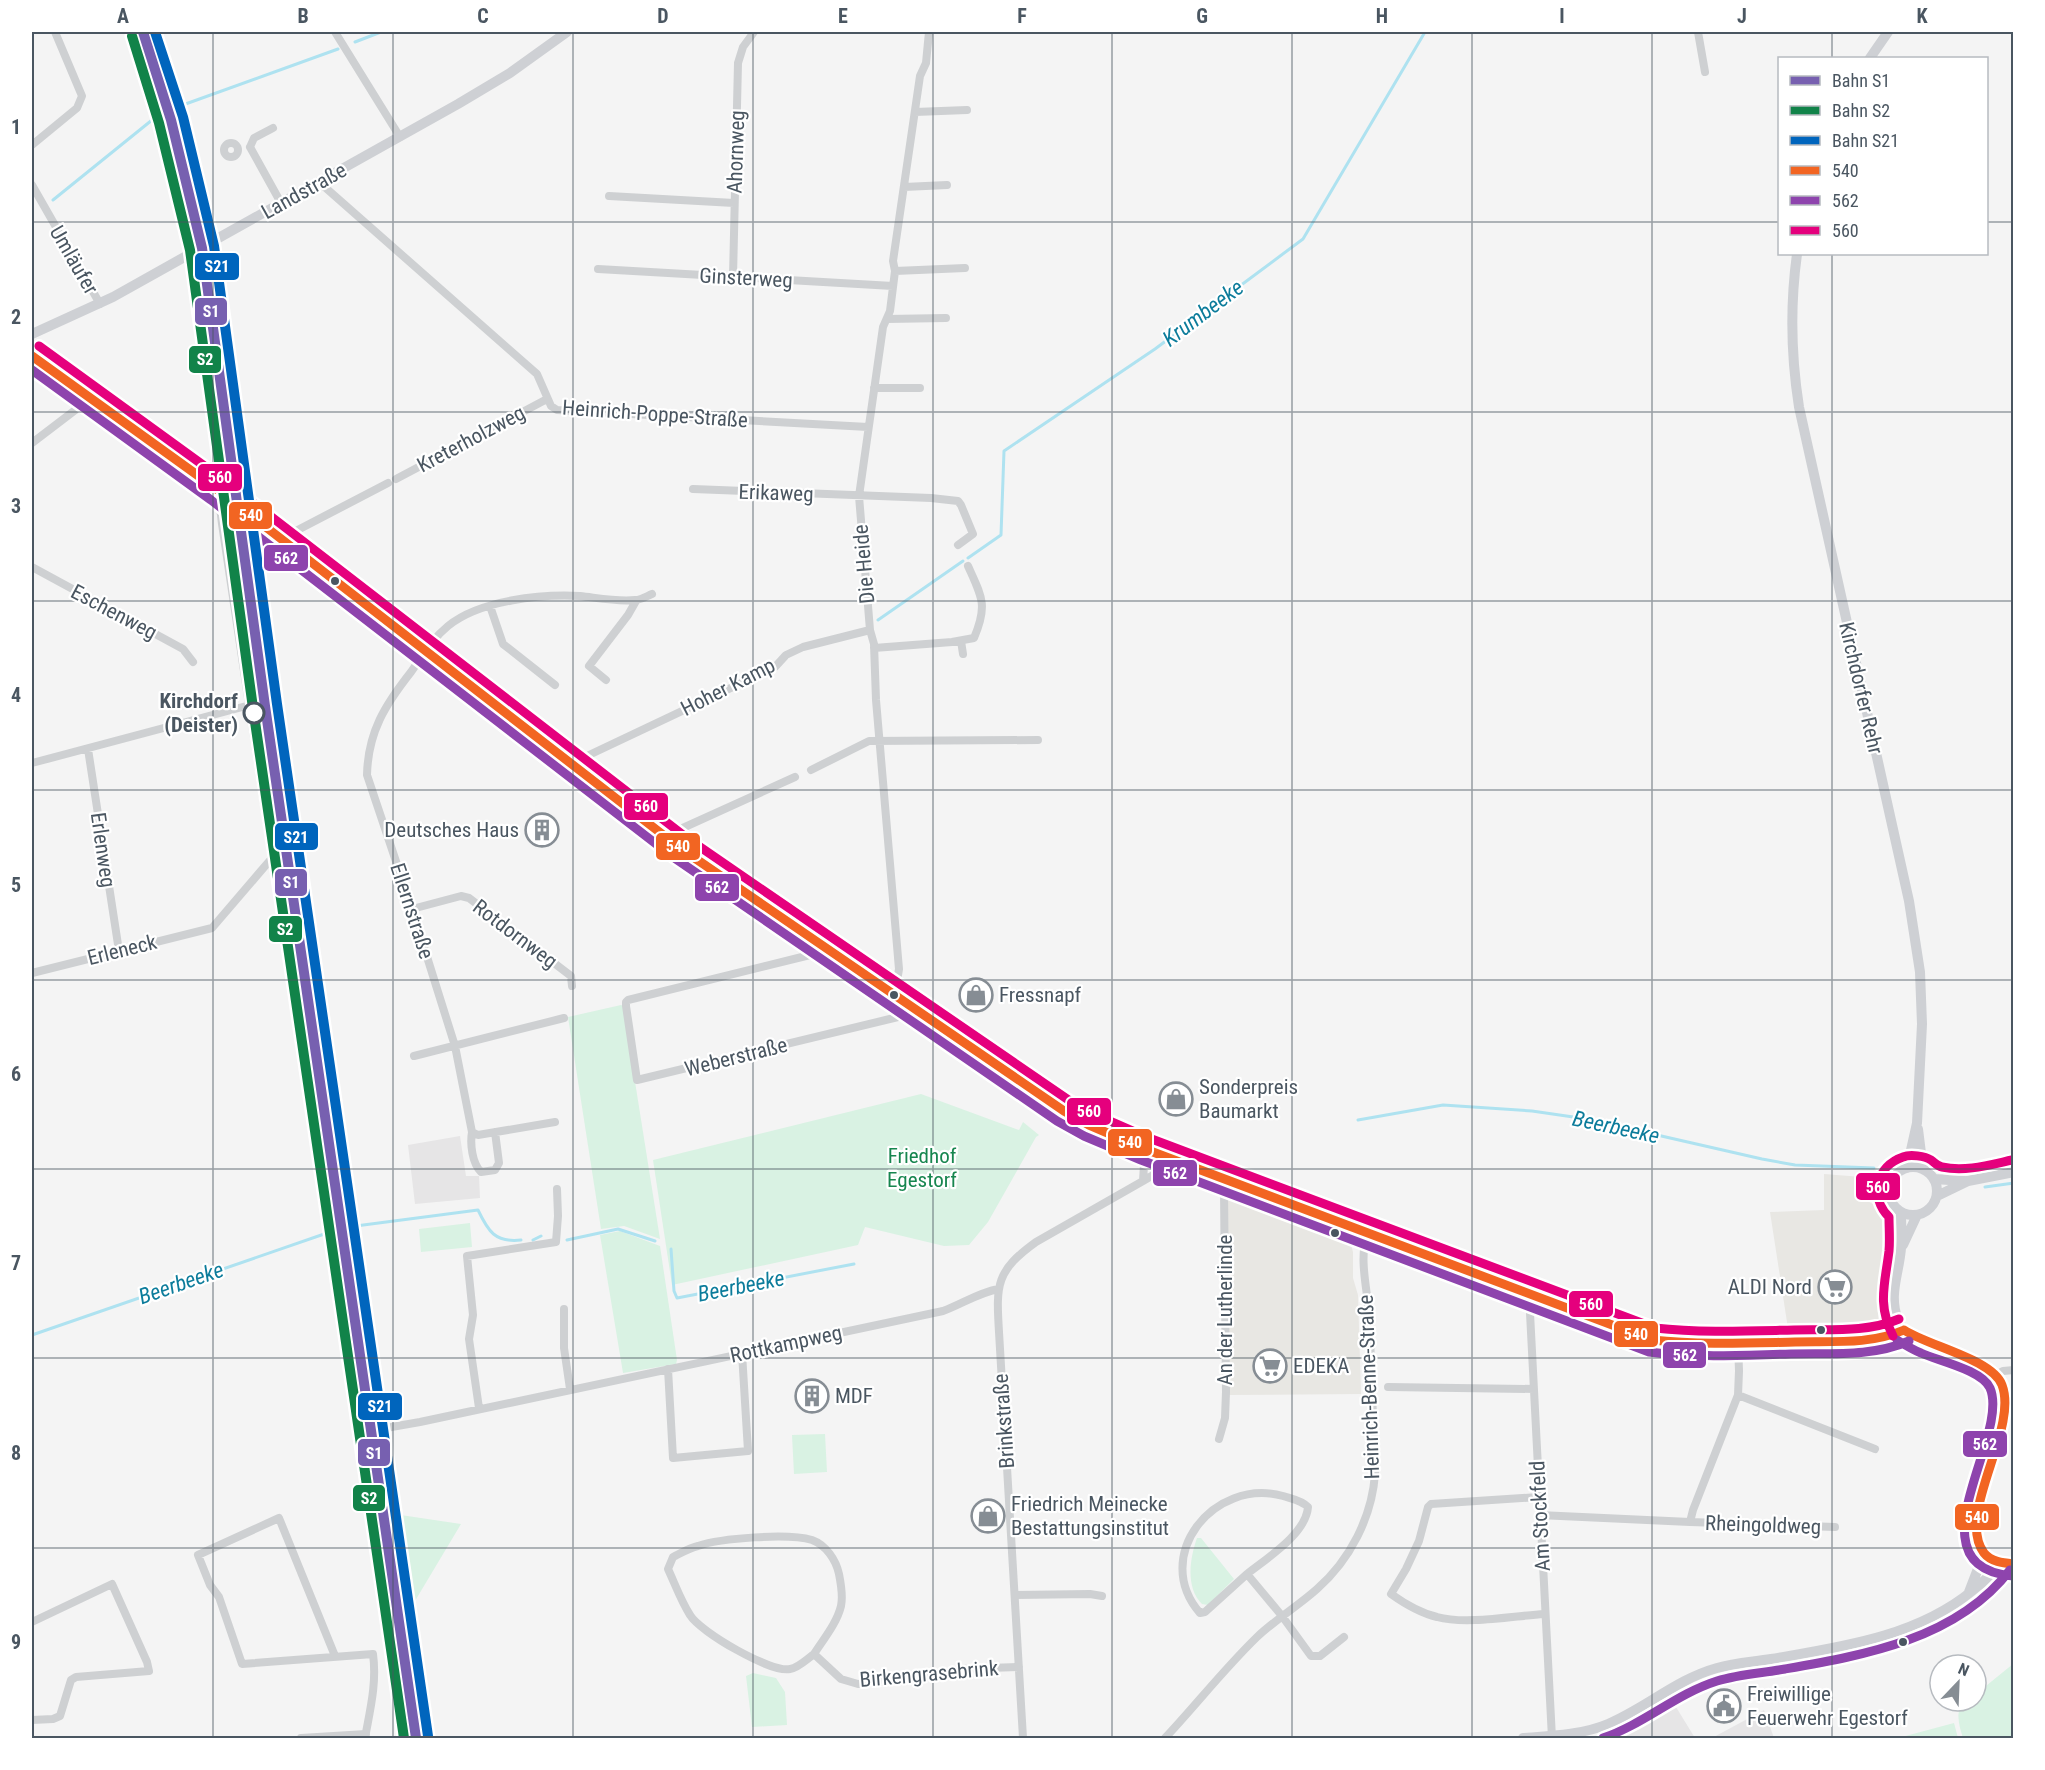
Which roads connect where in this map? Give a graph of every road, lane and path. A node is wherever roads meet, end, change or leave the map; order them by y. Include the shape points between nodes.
1 (55, 32) edge
2 (335, 32) edge
3 (567, 32) edge
4 (754, 32) edge
5 (929, 32) edge
6 (1698, 32) edge
7 (1888, 32) edge
8 (1871, 57) edge
9 (1705, 72) dead end
10 (967, 110) dead end
11 (915, 112) junction
12 (273, 128) dead end
13 (400, 137) junction
14 (32, 145) edge
15 (250, 147) junction
16 (238, 150) dead end
17 (319, 182) junction
18 (32, 185) edge
19 (947, 186) dead end
20 (904, 187) junction
21 (609, 196) dead end
22 (281, 203) junction
23 (734, 204) junction
24 (1797, 255) edge
25 (965, 268) dead end
26 (598, 269) dead end
27 (895, 271) junction
28 (733, 277) junction
29 (893, 286) junction
30 (100, 304) junction
31 (946, 318) dead end
32 (887, 319) junction
33 (32, 334) edge
34 (32, 356) edge
35 (874, 388) junction
36 (920, 388) dead end
37 (91, 398) junction
38 (547, 399) junction
39 (868, 427) junction
40 (32, 443) edge
41 (693, 489) dead end
42 (218, 490) junction
43 (859, 496) junction
44 (284, 541) junction
45 (958, 545) dead end
46 (968, 566) dead end
47 (32, 567) edge
48 (652, 594) dead end
49 (636, 600) junction
50 (490, 606) junction
51 (870, 630) junction
52 (961, 640) junction
53 (874, 648) junction
54 (425, 649) junction
55 (963, 654) dead end
56 (193, 662) dead end
57 (606, 680) dead end
58 (555, 685) dead end
59 (250, 705) junction
60 (880, 740) junction
61 (1038, 740) dead end
62 (88, 749) junction
63 (589, 755) dead end
64 (32, 761) edge
65 (811, 770) dead end
66 (795, 777) dead end
67 (665, 836) junction
68 (412, 909) junction
69 (824, 947) junction
70 (119, 951) junction
71 (32, 973) edge
72 (572, 987) dead end
73 (888, 991) junction
74 (912, 1007) junction
75 (564, 1018) dead end
76 (455, 1046) junction
77 (414, 1056) dead end
78 (555, 1122) dead end
79 (1917, 1123) junction
80 (472, 1132) junction
81 (495, 1132) junction
82 (1145, 1149) junction
83 (1177, 1161) junction
84 (1907, 1168) junction
85 (1923, 1169) junction
86 (2013, 1172) edge
87 (1934, 1179) junction
88 (1227, 1180) junction
89 (1143, 1181) junction
90 (1968, 1181) junction
91 (557, 1189) dead end
92 (1937, 1196) junction
93 (1901, 1212) junction
94 (1917, 1215) junction
95 (1367, 1233) junction
96 (1901, 1250) junction
97 (998, 1289) junction
98 (1534, 1297) junction
99 (564, 1309) dead end
100 (1904, 1330) junction
101 (1738, 1343) junction
102 (742, 1353) junction
103 (668, 1369) junction
104 (2013, 1370) edge
105 (1996, 1375) junction
106 (1388, 1387) dead end
107 (570, 1389) junction
108 (1534, 1389) junction
109 (1738, 1395) junction
110 (479, 1408) junction
111 (363, 1432) dead end
112 (1219, 1439) dead end
113 (1875, 1449) dead end
114 (1539, 1497) junction
115 (1539, 1515) junction
116 (1690, 1522) junction
117 (1835, 1527) dead end
118 (1981, 1548) junction
119 (2001, 1563) junction
120 (2013, 1563) edge
121 (1247, 1574) junction
122 (1969, 1594) junction
123 (1015, 1595) junction
124 (1102, 1596) dead end
125 (1544, 1614) junction
126 (1282, 1616) junction
127 (32, 1622) edge
128 (1344, 1637) dead end
129 (814, 1654) junction
130 (335, 1656) junction
131 (1019, 1667) junction
132 (32, 1720) edge
133 (365, 1736) edge
134 (1551, 1737) edge
135 (301, 1738) edge
136 (1023, 1738) edge
137 (1166, 1738) edge
138 (1523, 1738) edge

1 - 14 street via 82,96 77,108
2 - 13 street
3 - 13 main road, Landstraße via 510,73
4 - 23 street, Ahornweg via 738,63
5 - 11 street, Die Heide
6 - 9 street
7 - 8 main road
10 - 11 street
11 - 20 street, Die Heide
12 - 15 street via 254,138
13 - 17 main road, Landstraße
15 - 16 street
15 - 22 street
17 - 22 main road, Landstraße
17 - 38 street, Heinrich-Poppe-Straße via 537,374
18 - 30 street, Umläufer
19 - 20 street
20 - 27 street, Die Heide via 893,261
21 - 23 street
22 - 30 main road, Landstraße
23 - 28 street, Ahornweg
24 - 79 main road, Kirchdorfer Rehr via 1791,331 1799,407 1916,940 1922,1024
25 - 27 street
26 - 28 street, Ginsterweg
27 - 29 street, Die Heide
28 - 29 street, Ginsterweg
29 - 32 street, Die Heide
30 - 33 main road, Landstraße
31 - 32 street
32 - 35 street, Die Heide
34 - 37 main road
35 - 36 street
35 - 39 street, Die Heide
37 - 40 street
37 - 42 main road
38 - 39 street, Heinrich-Poppe-Straße via 557,410
38 - 44 street, Kreterholzweg via 290,534
39 - 43 street, Die Heide
41 - 43 street, Erikaweg
42 - 44 main road
42 - 59 street
43 - 45 street, Erikaweg via 958,501 973,534
43 - 51 street, Die Heide
44 - 54 main road
46 - 52 street via 980,592 982,619 974,638
47 - 56 street, Eschenweg via 183,649
48 - 49 street
49 - 50 street, Ellernstraße via 549,595
49 - 57 street via 589,666
50 - 54 street, Ellernstraße via 449,624
50 - 58 street via 503,644
51 - 53 street, Die Heide
51 - 63 street, Hoher Kamp via 803,647 786,655 775,667
52 - 53 street
52 - 55 street
53 - 60 street, Die Heide
54 - 67 main road
54 - 68 street, Ellernstraße via 381,716 372,736 367,775
59 - 62 street
59 - 70 street, Erleneck via 272,858 212,928
60 - 61 street
60 - 65 street via 869,741
60 - 73 street, Die Heide via 899,969
62 - 64 street
62 - 70 street, Erlenweg
66 - 67 street
67 - 69 main road
68 - 72 street, Rotdornweg via 461,896 469,898 571,976
68 - 76 street, Ellernstraße
69 - 73 main road
69 - 74 street, Weberstraße via 810,955 628,1000 637,1080 898,1017
70 - 71 street, Erleneck
73 - 74 main road
74 - 82 main road via 1074,1117
75 - 76 street
76 - 77 street
76 - 80 street, Ellernstraße
78 - 81 street
79 - 84 main road, Kirchdorfer Rehr
79 - 85 main road, Kirchdorfer Rehr
80 - 81 street
80 - 81 street, Ellernstraße via 475,1166 481,1172 495,1170 499,1163
82 - 83 main road
82 - 89 street
83 - 88 main road
83 - 89 street, Brinkstraße
84 - 85 main road
84 - 93 main road via 1893,1178 1889,1189 1891,1202
85 - 87 main road
86 - 90 main road
87 - 90 main road
87 - 92 main road
88 - 95 main road
88 - 112 street, An der Lutherlinde via 1226,1392
89 - 97 street, Brinkstraße via 1023,1251 1002,1274
90 - 92 main road
91 - 110 street via 556,1242 467,1256 473,1315 469,1339
92 - 94 main road via 1930,1209
93 - 94 main road
93 - 96 main road
94 - 96 main road
95 - 98 main road
95 - 126 street, Heinrich-Benne-Straße via 1363,1272 1370,1328 1373,1490 1349,1553 1318,1588
96 - 100 main road via 1893,1296
97 - 102 street, Rottkampweg via 943,1311
97 - 123 street, Brinkstraße
98 - 101 main road via 1652,1340
98 - 108 street, Am Stockfeld via 1530,1313
99 - 107 street
100 - 101 main road via 1881,1339
100 - 105 main road
101 - 109 street
102 - 103 street, Rottkampweg
102 - 103 street via 748,1451 673,1458
103 - 107 street, Rottkampweg
104 - 105 street
105 - 118 main road via 2005,1400 1977,1526
106 - 108 street
107 - 110 street, Rottkampweg
108 - 114 street, Am Stockfeld
109 - 113 street
109 - 116 street
110 - 111 street, Rottkampweg
114 - 115 street, Am Stockfeld
114 - 125 street via 1431,1504 1419,1540 1391,1594 1439,1618
115 - 116 street, Rheingoldweg
115 - 125 street, Am Stockfeld
116 - 117 street, Rheingoldweg
118 - 119 main road
118 - 122 main road
119 - 120 main road
119 - 122 main road
121 - 121 street via 1205,1612 1191,1602 1183,1566 1186,1548 1205,1515 1218,1504 1258,1493 1304,1502 1307,1514 1297,1531
121 - 126 street
122 - 134 main road via 1941,1613 1878,1637 1697,1675 1610,1723
123 - 124 street
123 - 131 street, Brinkstraße
125 - 134 street, Am Stockfeld
126 - 128 street via 1311,1656 1320,1656
126 - 137 street, Heinrich-Benne-Straße via 1228,1667
127 - 132 street via 112,1584 149,1671 75,1677 70,1680 60,1716
129 - 129 street via 792,1669 778,1669 702,1628 690,1617 668,1569 673,1557 699,1545 742,1539 803,1539 828,1551 837,1566 841,1606
129 - 131 street, Birkengrasebrink via 841,1678 858,1684 925,1678 959,1669
130 - 130 street via 279,1518 198,1555 222,1605 242,1664
130 - 133 street via 373,1654 375,1675
131 - 136 street, Brinkstraße
133 - 135 street
134 - 138 main road

